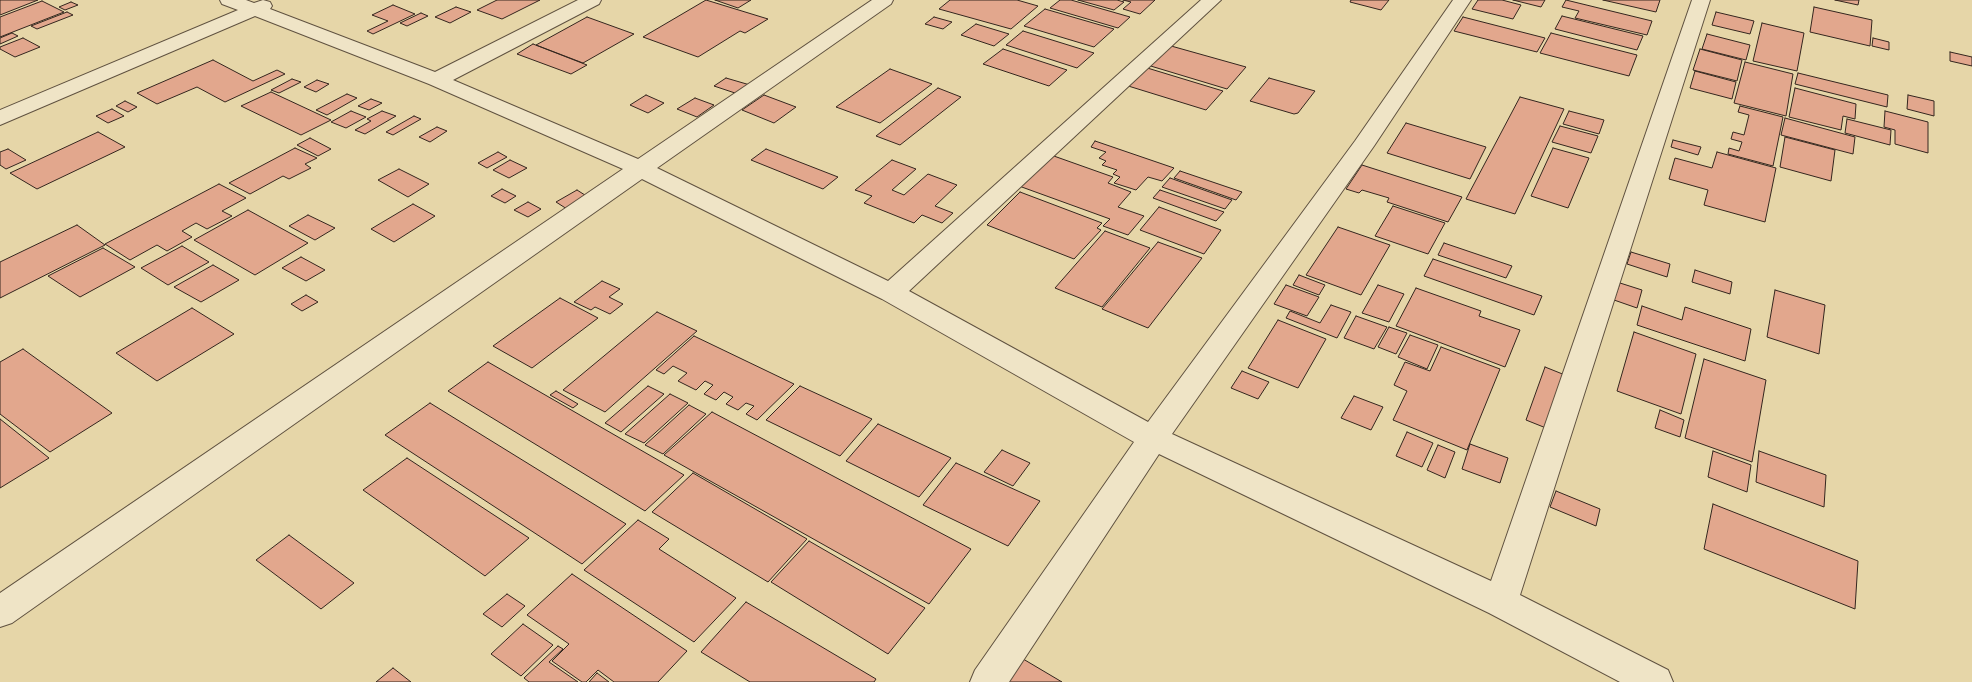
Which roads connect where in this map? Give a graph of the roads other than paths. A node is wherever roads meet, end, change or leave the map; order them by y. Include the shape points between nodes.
1 (229, 0) edge
2 (277, 0) edge
3 (592, 0) edge
4 (884, 0) edge
5 (1212, 0) edge
6 (1462, 0) edge
7 (1701, 0) edge
8 (253, 10) junction
9 (436, 80) junction
10 (0, 118) edge
11 (641, 169) junction
12 (891, 293) junction
13 (1153, 438) junction
14 (1501, 602) junction
15 (0, 612) edge
16 (988, 682) edge
17 (1656, 682) edge

1 - 8 street
2 - 8 street
3 - 9 street
4 - 11 street
5 - 12 street
6 - 13 street via 1363,146
7 - 14 street
8 - 9 street
8 - 10 street
9 - 11 street
11 - 12 street
11 - 15 street
12 - 13 street
13 - 14 street
13 - 16 street
14 - 17 street

